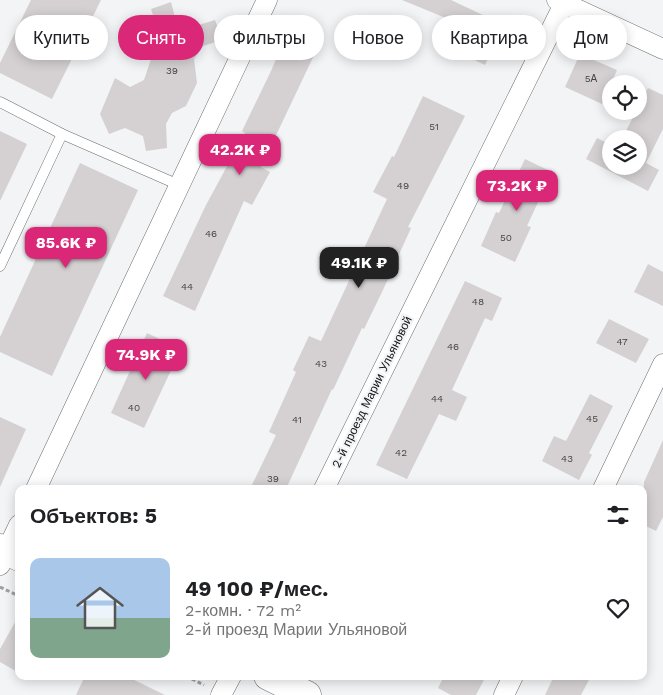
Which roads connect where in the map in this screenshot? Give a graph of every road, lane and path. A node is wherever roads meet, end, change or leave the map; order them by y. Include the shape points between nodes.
1 (267, 0) edge
2 (562, 1) edge
3 (663, 49) edge
4 (0, 102) edge
5 (62, 134) junction
6 (179, 185) junction
7 (0, 266) edge
8 (663, 364) edge
9 (38, 485) edge
10 (326, 485) edge
11 (605, 485) edge
12 (15, 534) edge
13 (6, 555) edge
14 (0, 587) edge
15 (15, 594) edge
16 (229, 680) edge
17 (276, 680) edge
18 (511, 680) edge
19 (221, 695) edge
20 (307, 695) edge
21 (504, 695) edge

1 - 6 street
2 - 3 street
2 - 10 street, 2-й проезд Марии Ульяновой
4 - 5 lane
5 - 6 lane
5 - 7 lane
6 - 9 street
8 - 11 street
12 - 13 street
14 - 15 path
16 - 19 street
17 - 20 street
18 - 21 street

